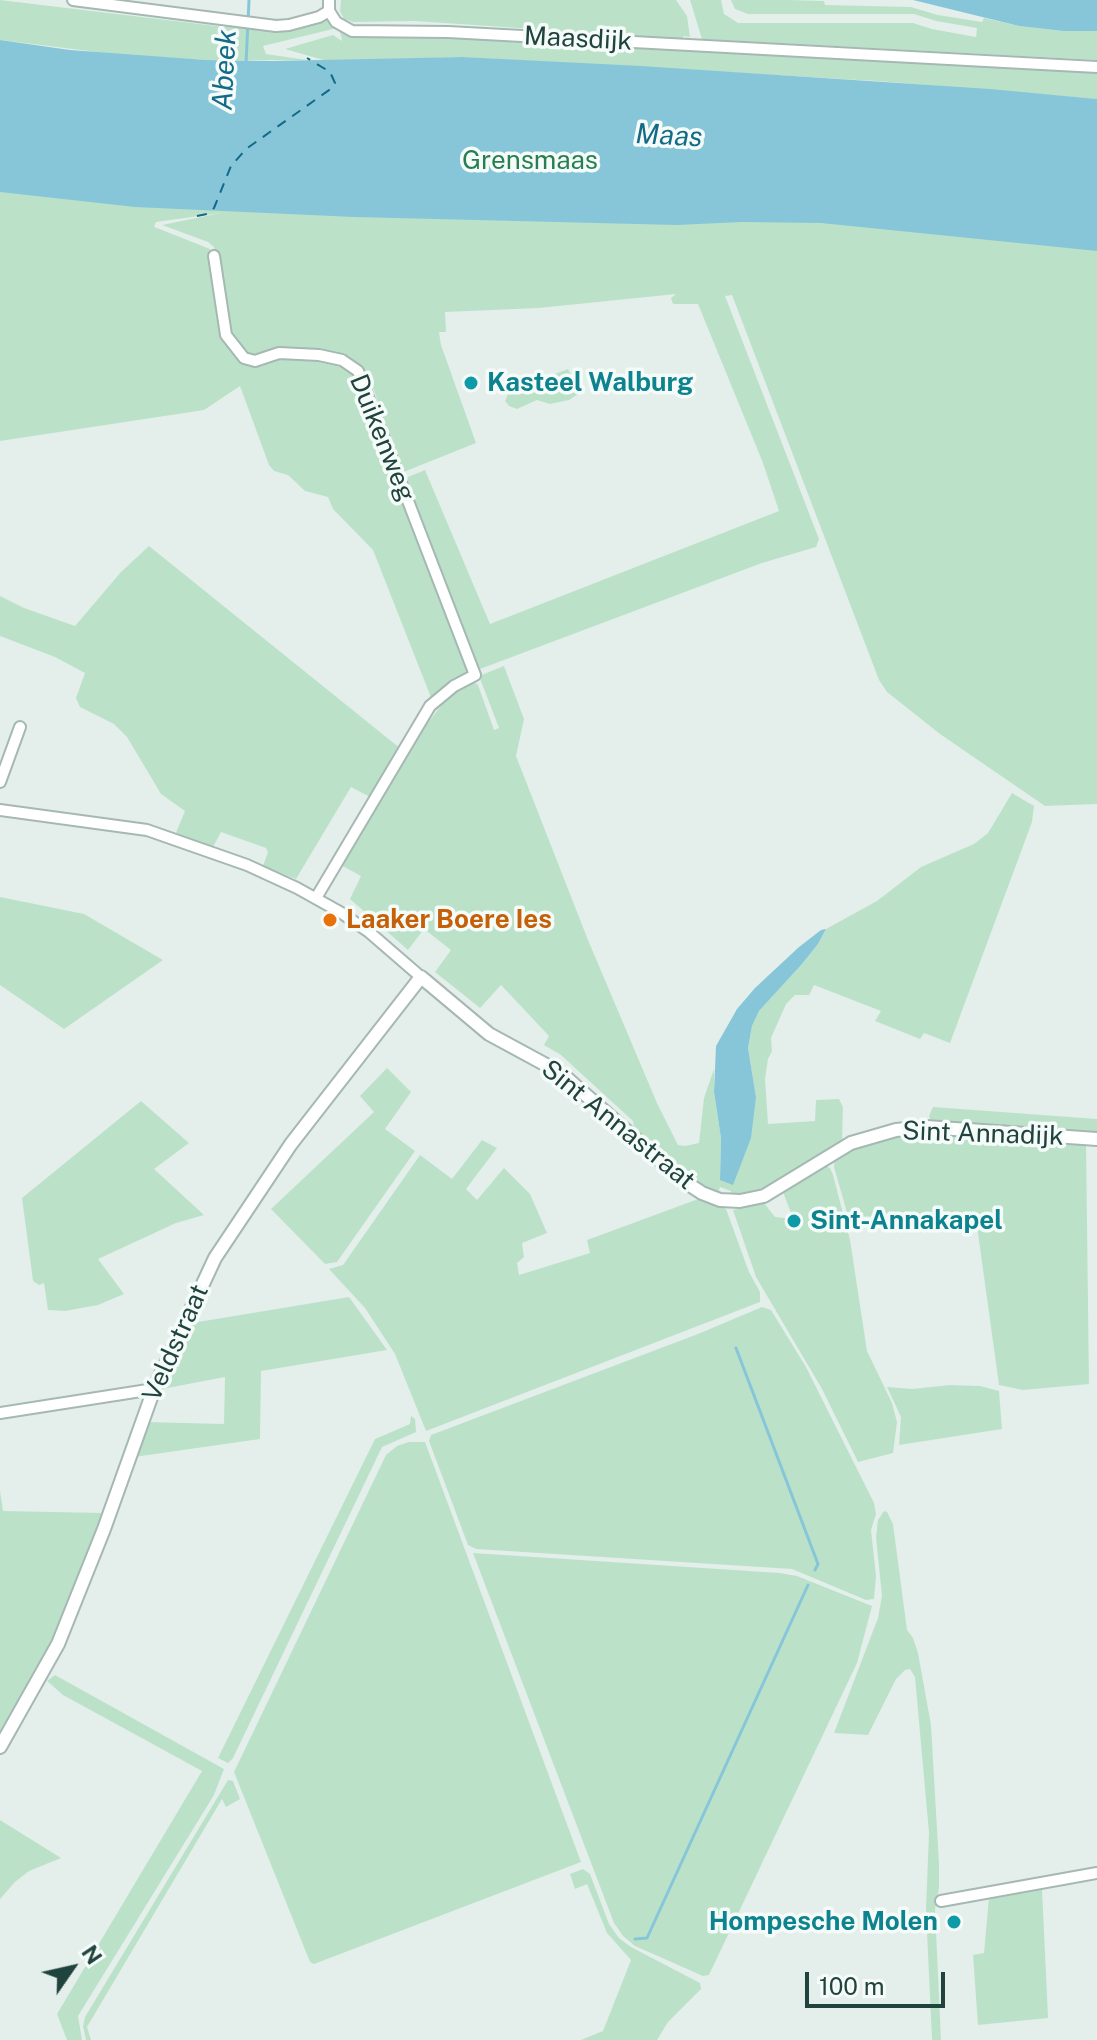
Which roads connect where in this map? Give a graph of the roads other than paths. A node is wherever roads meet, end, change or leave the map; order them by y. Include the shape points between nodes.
1 (73, 0) edge
2 (329, 5) edge
3 (1097, 67) edge
4 (214, 256) dead end
5 (20, 727) dead end
6 (0, 782) edge
7 (0, 810) edge
8 (316, 898) junction
9 (421, 977) junction
10 (1097, 1139) edge
11 (827, 1157) joint
12 (154, 1389) junction
13 (0, 1413) edge
14 (0, 1747) edge
15 (1097, 1873) edge
16 (941, 1901) dead end

1 - 2 street, Maasdijk via 289,25 319,17
2 - 3 street, Maasdijk via 336,22 352,31
4 - 8 street, Duikenweg via 226,335 244,358 319,355 342,360 358,371 475,675 430,706
5 - 6 street
7 - 8 street via 147,830 247,865
8 - 9 street via 369,932
9 - 11 street, Sint Annastraat via 476,1025 561,1073 702,1193 730,1202 764,1196
9 - 12 street, Veldstraat via 291,1144 215,1258
10 - 11 street, Sint Annadijk via 909,1128 862,1139
12 - 13 street
12 - 14 street, Veldstraat via 71,1616
15 - 16 street

